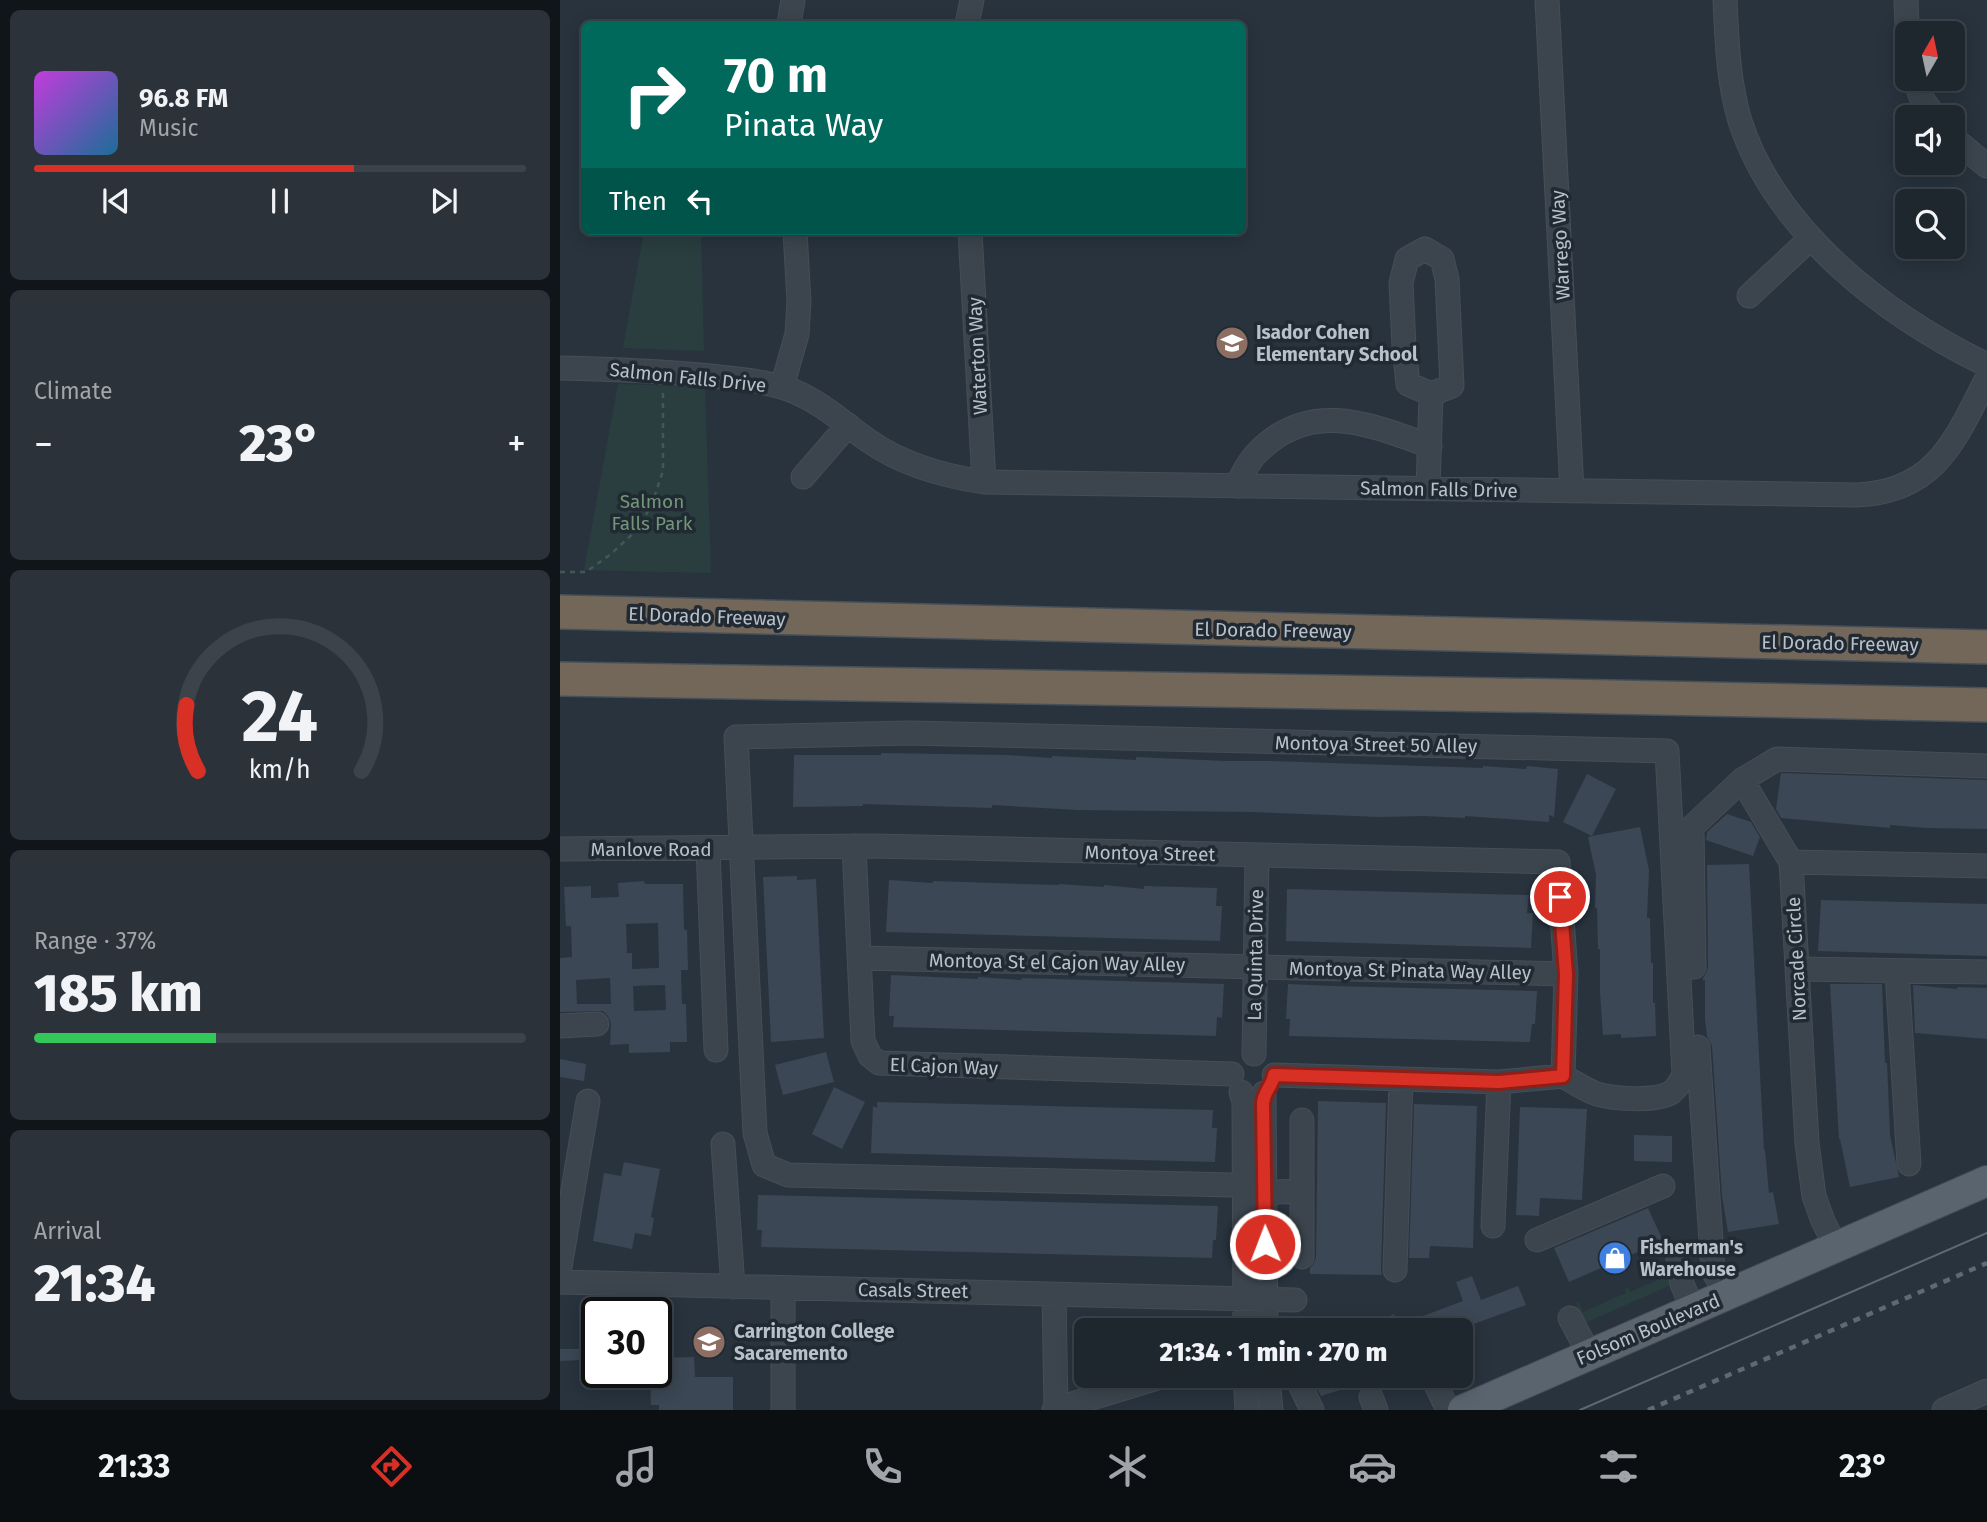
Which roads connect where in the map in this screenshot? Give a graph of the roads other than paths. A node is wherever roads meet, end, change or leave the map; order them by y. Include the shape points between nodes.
1 (793, 0) edge
2 (972, 0) edge
3 (1547, 0) edge
4 (1725, 0) edge
5 (1906, 0) edge
6 (790, 21) edge
7 (968, 21) edge
8 (1907, 21) edge
9 (1965, 148) edge
10 (1987, 166) edge
11 (795, 235) edge
12 (970, 235) edge
13 (1811, 238) junction
14 (1749, 296) dead end
15 (1987, 365) edge
16 (560, 368) edge
17 (1987, 378) edge
18 (782, 387) junction
19 (1431, 394) junction
20 (848, 425) junction
21 (1430, 446) junction
22 (803, 477) dead end
23 (984, 482) junction
24 (1236, 486) junction
25 (1428, 489) junction
26 (1572, 491) junction
27 (560, 612) edge
28 (1987, 647) edge
29 (560, 678) edge
30 (1987, 705) edge
31 (1987, 766) edge
32 (1742, 780) junction
33 (854, 846) junction
34 (708, 848) junction
35 (742, 848) junction
36 (560, 849) edge
37 (1257, 855) junction
38 (1791, 862) junction
39 (1987, 866) edge
40 (860, 958) junction
41 (1255, 967) junction
42 (1797, 969) junction
43 (1897, 972) junction
44 (1987, 972) edge
45 (1566, 974) junction
46 (597, 1024) dead end
47 (560, 1026) edge
48 (716, 1050) dead end
49 (1563, 1076) junction
50 (1401, 1079) junction
51 (1499, 1082) junction
52 (1253, 1084) junction
53 (588, 1101) dead end
54 (1302, 1120) dead end
55 (723, 1144) dead end
56 (1909, 1164) dead end
57 (1987, 1181) edge
58 (1663, 1186) dead end
59 (1254, 1189) junction
60 (1302, 1191) junction
61 (1493, 1226) dead end
62 (1538, 1240) dead end
63 (1836, 1247) junction
64 (1302, 1257) dead end
65 (1678, 1258) dead end
66 (560, 1267) edge
67 (1395, 1270) dead end
68 (560, 1282) edge
69 (733, 1287) junction
70 (783, 1287) junction
71 (1054, 1294) junction
72 (1727, 1295) junction
73 (1255, 1298) junction
74 (1295, 1300) dead end
75 (1693, 1309) junction
76 (1248, 1318) edge
77 (1262, 1318) edge
78 (1570, 1318) dead end
79 (1589, 1354) junction
80 (1124, 1388) edge
81 (1246, 1388) edge
82 (1269, 1388) edge
83 (1302, 1388) edge
84 (1438, 1388) edge
85 (1987, 1391) edge
86 (1055, 1409) edge
87 (783, 1410) edge
88 (1247, 1410) edge
89 (1270, 1410) edge
90 (1312, 1410) edge
91 (1448, 1410) edge
92 (1463, 1410) edge
93 (1944, 1410) edge

1 - 6 street
2 - 7 street
3 - 26 street, Warrego Way
4 - 13 street via 1728,62 1740,121 1765,177
5 - 8 street
9 - 10 street
11 - 18 street via 797,334
12 - 23 street, Waterton Way
13 - 14 street
13 - 15 street via 1897,313
16 - 18 street, Salmon Falls Drive via 663,372
17 - 26 street, Salmon Falls Drive via 1948,450 1923,475 1891,490 1856,495
18 - 20 street, Salmon Falls Drive via 817,402
19 - 19 street via 1452,386 1447,279 1442,259 1425,249 1407,260 1401,283 1408,384
19 - 21 street
20 - 22 street
20 - 23 street, Salmon Falls Drive via 913,465
21 - 24 street via 1376,426 1338,419 1317,421 1275,438 1255,455
21 - 25 street
23 - 24 street, Salmon Falls Drive
24 - 25 street, Salmon Falls Drive
25 - 26 street, Salmon Falls Drive
27 - 28 highway, El Dorado Freeway
29 - 30 highway
31 - 32 street via 1777,759
32 - 38 street
32 - 72 street via 1692,827 1694,994 1713,1271
33 - 35 street, Montoya Street
33 - 37 street, Montoya Street
33 - 40 street, El Cajon Way
34 - 35 street, Manlove Road
34 - 36 street, Manlove Road
34 - 48 street
35 - 49 street, Montoya Street 50 Alley via 736,737 909,733 1667,751 1684,1074 1672,1091 1652,1098 1606,1096
35 - 59 street via 755,1133 764,1165 788,1175
37 - 41 street, La Quinta Drive
37 - 45 street, Montoya Street via 1558,862
38 - 39 street
38 - 42 street, Norcade Circle
40 - 41 street, Montoya St el Cajon Way Alley
40 - 52 street, El Cajon Way via 863,1041 879,1063
41 - 45 street, Montoya St Pinata Way Alley
41 - 52 street, La Quinta Drive via 1254,1054 1236,1062
42 - 43 street
42 - 63 street, Norcade Circle via 1814,1196
43 - 44 street
43 - 56 street
45 - 49 street
46 - 47 street
49 - 51 street
50 - 51 street
50 - 52 street
50 - 67 street
51 - 61 street
52 - 59 street
53 - 66 street
54 - 60 street
55 - 69 street
57 - 63 main road, Folsom Boulevard
58 - 62 street
59 - 60 street
59 - 73 street
60 - 64 street
63 - 72 main road, Folsom Boulevard
65 - 75 street
68 - 69 street, Casals Street
69 - 70 street, Casals Street
70 - 71 street, Casals Street
70 - 87 street
71 - 73 street, Casals Street
71 - 86 street
72 - 75 main road, Folsom Boulevard
73 - 74 street, Casals Street
73 - 76 street
73 - 77 street
75 - 79 main road, Folsom Boulevard
78 - 79 street
79 - 92 main road, Folsom Boulevard
80 - 86 street
81 - 88 street
82 - 89 street
83 - 90 street
84 - 91 street
85 - 93 street

